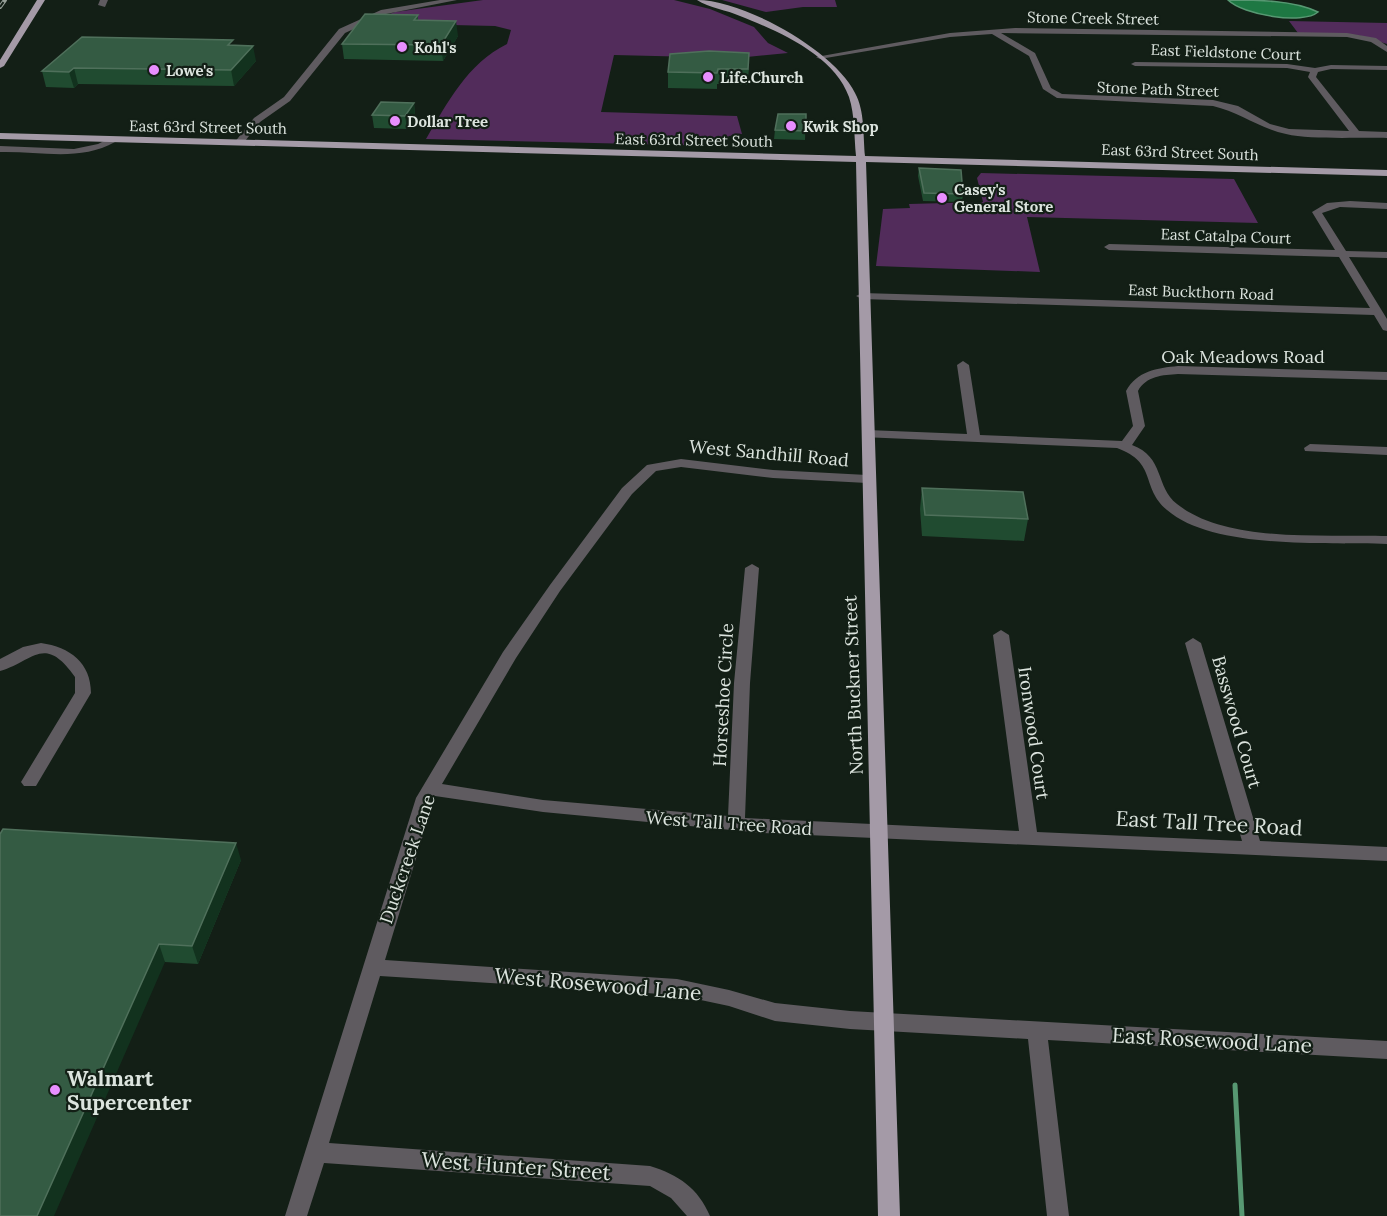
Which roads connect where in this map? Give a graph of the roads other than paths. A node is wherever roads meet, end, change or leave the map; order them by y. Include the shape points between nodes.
1 (31, 0) edge
2 (41, 0) edge
3 (453, 0) edge
4 (701, 0) edge
5 (11, 29) dead end
6 (992, 31) junction
7 (1387, 50) edge
8 (820, 57) junction
9 (1135, 64) dead end
10 (0, 66) edge
11 (1387, 68) edge
12 (1315, 70) junction
13 (1356, 134) junction
14 (1387, 135) edge
15 (0, 136) edge
16 (112, 140) junction
17 (239, 143) junction
18 (0, 149) edge
19 (860, 156) junction
20 (1387, 172) edge
21 (1387, 206) edge
22 (1109, 248) dead end
23 (1342, 254) junction
24 (1387, 255) edge
25 (862, 296) junction
26 (1377, 312) junction
27 (1387, 328) edge
28 (963, 365) dead end
29 (1387, 376) edge
30 (867, 434) junction
31 (974, 438) junction
32 (1125, 446) junction
33 (1310, 448) dead end
34 (1387, 451) edge
35 (667, 464) joint
36 (867, 479) junction
37 (1387, 540) edge
38 (752, 568) dead end
39 (1001, 634) dead end
40 (1193, 643) dead end
41 (5, 664) edge
42 (30, 782) dead end
43 (430, 789) junction
44 (736, 824) junction
45 (878, 830) junction
46 (1029, 837) junction
47 (1253, 848) junction
48 (1387, 854) edge
49 (372, 967) junction
50 (884, 1023) junction
51 (1037, 1031) junction
52 (1387, 1050) edge
53 (316, 1152) junction
54 (296, 1216) edge
55 (699, 1216) edge
56 (889, 1216) edge
57 (1058, 1216) edge

1 - 5 main road
2 - 10 main road
3 - 17 street via 384,12 342,31 287,99 257,120
4 - 8 main road, North Buckner Street via 787,34
6 - 7 street, Stone Creek Street via 1346,35 1380,43
6 - 8 street, Stone Creek Street
6 - 13 street, Stone Path Street via 1032,55 1047,89 1060,96 1213,103 1244,111 1276,129
8 - 19 main road, North Buckner Street via 850,88
9 - 12 street, East Fieldstone Court via 1287,66
11 - 12 street, East Fieldstone Court via 1331,66
12 - 13 street via 1312,76
13 - 14 street, Stone Path Street
15 - 16 main road, East 63rd Street South
16 - 17 main road, East 63rd Street South
16 - 18 street via 85,151
17 - 19 main road, East 63rd Street South
19 - 20 main road, East 63rd Street South
19 - 25 main road, North Buckner Street
21 - 23 street via 1323,207 1317,214
22 - 23 street, East Catalpa Court
23 - 24 street, East Catalpa Court
23 - 26 street
25 - 26 street, East Buckthorn Road
25 - 30 main road, North Buckner Street
26 - 27 street
28 - 31 street
29 - 32 street, Oak Meadows Road via 1178,370 1152,373 1138,380 1132,391 1139,426
30 - 31 street, West Sandhill Road
30 - 36 main road, North Buckner Street
31 - 32 street, West Sandhill Road via 1110,442
32 - 37 street via 1137,450 1151,463 1168,503 1184,516 1211,528 1237,534
33 - 34 street
35 - 36 street, West Sandhill Road
35 - 43 street, Duckcreek Lane via 652,468 631,486 555,588 509,656
36 - 45 main road, North Buckner Street
38 - 44 street, Horseshoe Circle
39 - 46 street, Ironwood Court
40 - 47 street, Basswood Court
41 - 42 street via 34,648 44,648 68,657 83,677 83,693
43 - 44 street, West Tall Tree Road via 552,807
43 - 49 street, Duckcreek Lane via 420,810
44 - 45 street, West Tall Tree Road
45 - 46 street, West Tall Tree Road
45 - 50 main road, North Buckner Street
46 - 47 street, East Tall Tree Road
47 - 48 street, East Tall Tree Road
49 - 50 street, West Rosewood Lane via 677,987 782,1013
49 - 53 street, Duckcreek Lane
50 - 51 street, West Rosewood Lane
50 - 56 main road, North Buckner Street
51 - 52 street, East Rosewood Lane
51 - 57 street
53 - 54 street, Duckcreek Lane
53 - 55 street, West Hunter Street via 650,1176 675,1186

